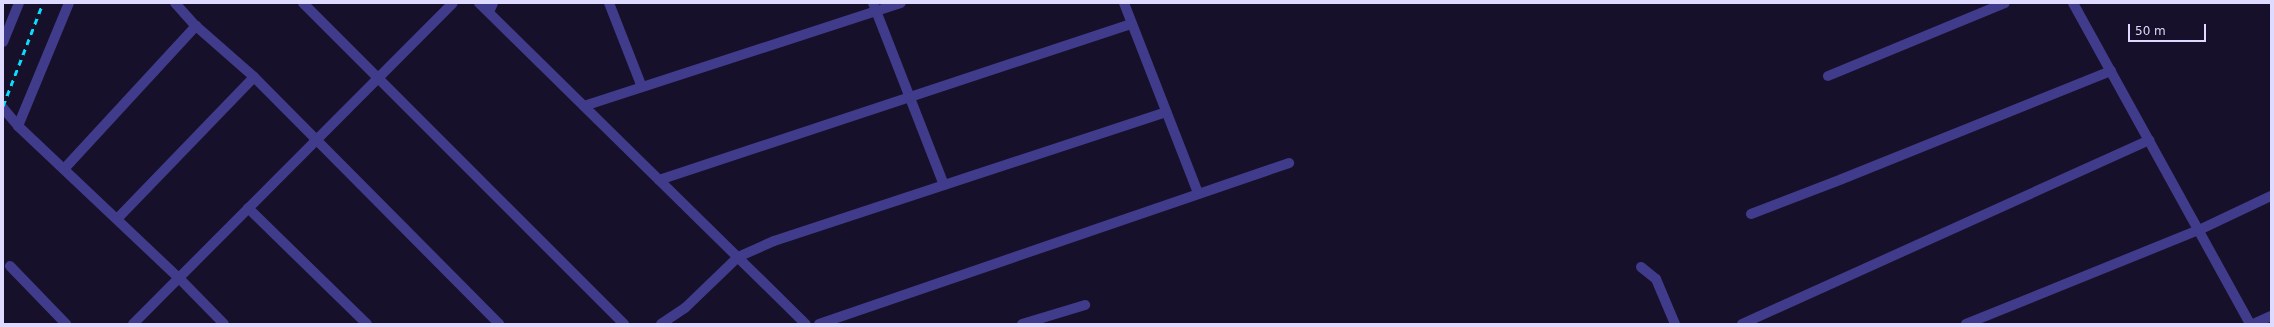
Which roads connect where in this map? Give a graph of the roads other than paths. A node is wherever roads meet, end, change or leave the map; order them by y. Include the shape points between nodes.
1 (19, 3) edge
2 (69, 3) edge
3 (175, 3) edge
4 (303, 3) edge
5 (453, 3) edge
6 (479, 3) edge
7 (609, 3) edge
8 (901, 3) edge
9 (1124, 3) edge
10 (2005, 3) edge
11 (2073, 3) edge
12 (875, 7) edge
13 (491, 8) edge
14 (1132, 24) junction
15 (196, 26) junction
16 (3, 42) edge
17 (2111, 71) junction
18 (1828, 76) dead end
19 (254, 77) junction
20 (378, 78) junction
21 (642, 87) junction
22 (909, 98) junction
23 (584, 106) junction
24 (3, 108) edge
25 (1166, 112) junction
26 (18, 126) junction
27 (316, 140) junction
28 (2149, 140) junction
29 (1288, 163) dead end
30 (64, 169) junction
31 (659, 180) junction
32 (944, 185) junction
33 (1198, 193) junction
34 (2271, 196) edge
35 (248, 208) junction
36 (1751, 214) dead end
37 (117, 219) junction
38 (2199, 230) junction
39 (738, 257) junction
40 (10, 266) dead end
41 (1641, 267) dead end
42 (179, 278) junction
43 (1085, 305) dead end
44 (2271, 316) edge
45 (66, 324) edge
46 (133, 324) edge
47 (224, 324) edge
48 (367, 324) edge
49 (499, 324) edge
50 (624, 324) edge
51 (661, 324) edge
52 (806, 324) edge
53 (819, 324) edge
54 (1022, 324) edge
55 (1675, 324) edge
56 (1742, 324) edge
57 (1966, 324) edge
58 (2252, 324) edge

1 - 16 street
2 - 26 street
3 - 15 street
4 - 20 street
5 - 20 street
6 - 13 street
7 - 21 street
8 - 12 street
9 - 14 street
10 - 18 street
11 - 17 street
12 - 21 street
12 - 22 street
13 - 23 street
14 - 22 street
14 - 25 street
15 - 19 street
15 - 30 street
17 - 28 street
17 - 36 street
19 - 27 street
19 - 37 street
20 - 27 street
20 - 50 street
21 - 23 street
22 - 31 street
22 - 32 street
23 - 31 street
24 - 26 street
25 - 32 street
25 - 33 street
26 - 30 street
27 - 35 street
27 - 49 street
28 - 38 street
28 - 56 street
29 - 33 street
30 - 37 street
31 - 39 street
32 - 39 street via 774,242
33 - 53 street
34 - 38 street
35 - 42 street
35 - 48 street
37 - 42 street
38 - 57 street
38 - 58 street
39 - 51 street via 685,308
39 - 52 street
40 - 45 street
41 - 55 street via 1656,279
42 - 46 street
42 - 47 street
43 - 54 street
44 - 58 street

